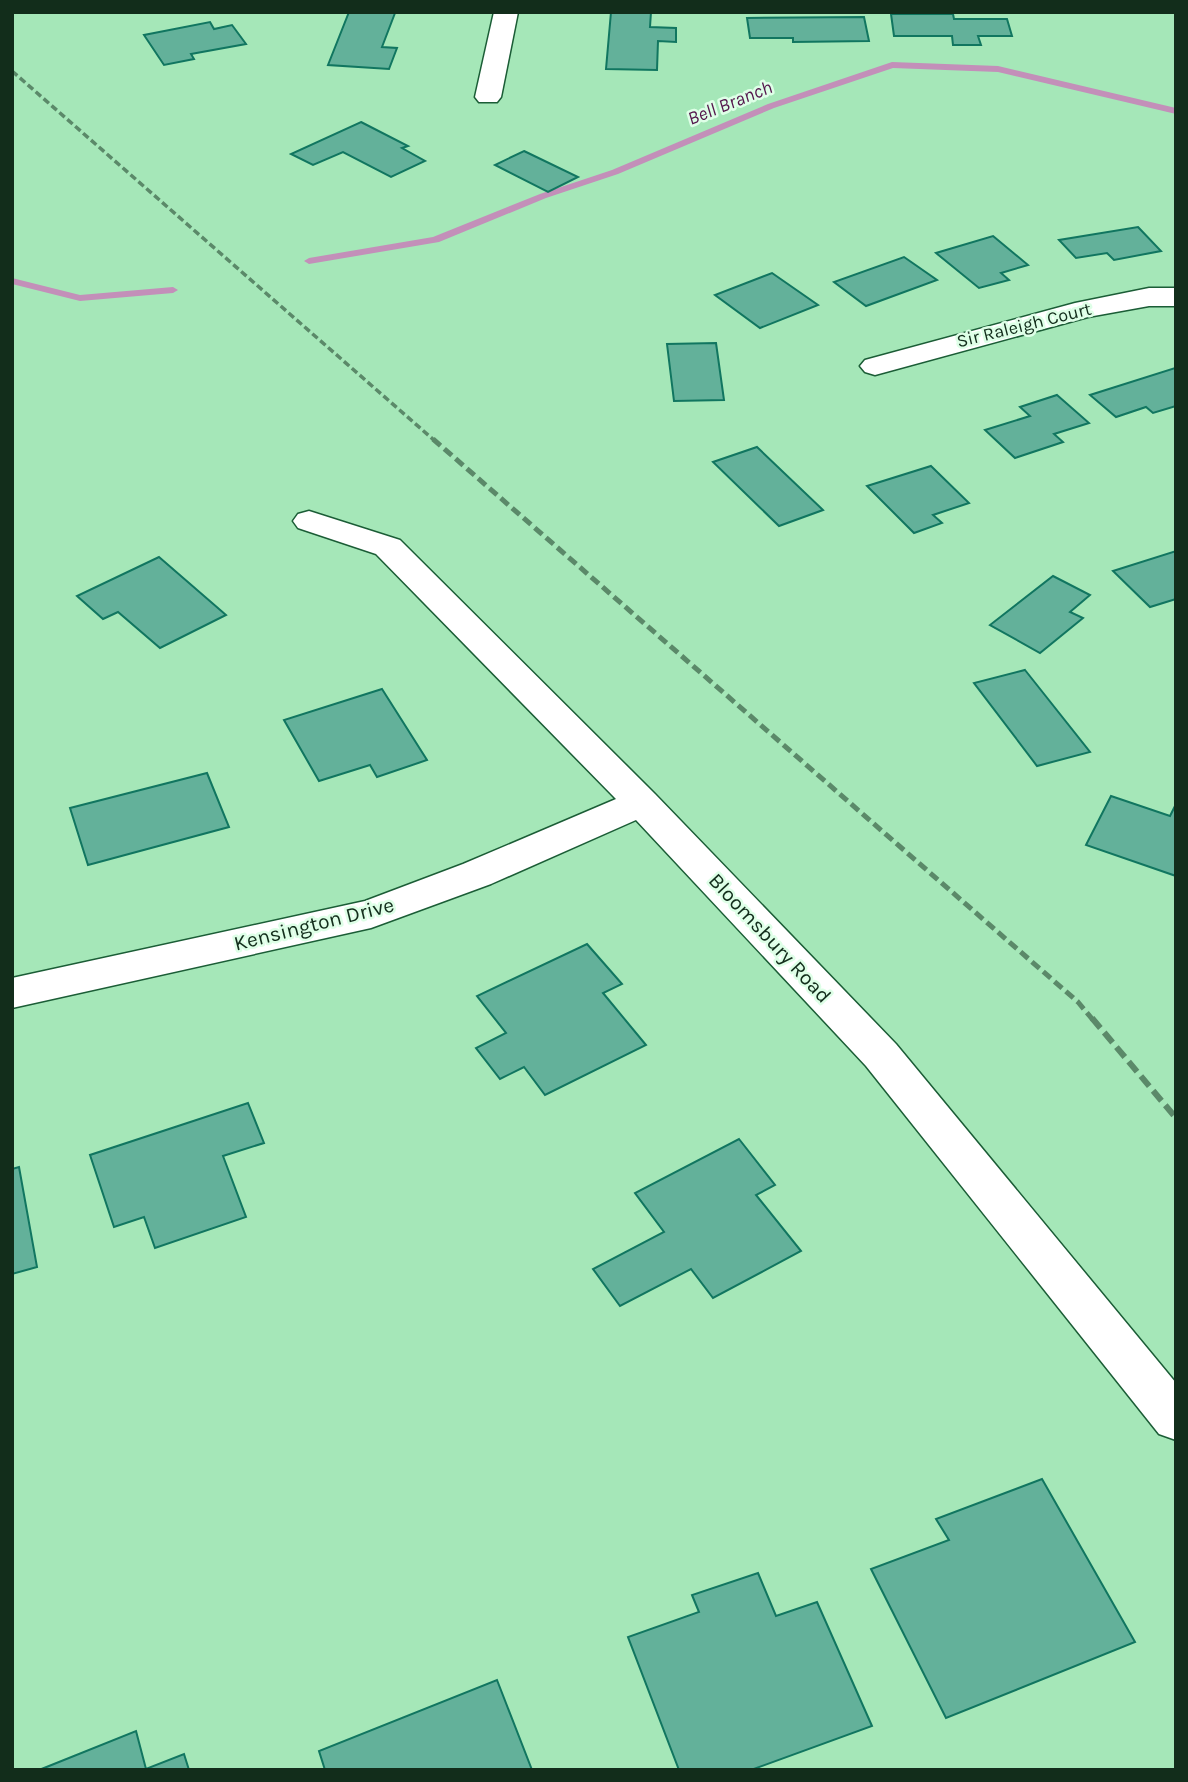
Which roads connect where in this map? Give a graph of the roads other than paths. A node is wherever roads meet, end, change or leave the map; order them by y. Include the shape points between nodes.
1 (506, 12) edge
2 (488, 97) dead end
3 (1176, 297) edge
4 (875, 366) dead end
5 (309, 521) dead end
6 (642, 803) junction
7 (12, 993) edge
8 (1176, 1419) edge

1 - 2 street
3 - 4 street, Sir Raleigh Court via 1149,297 1085,309
5 - 6 street, Bloomsbury Road via 388,547
6 - 7 street, Kensington Drive via 372,914
6 - 8 street, Bloomsbury Road via 881,1055

